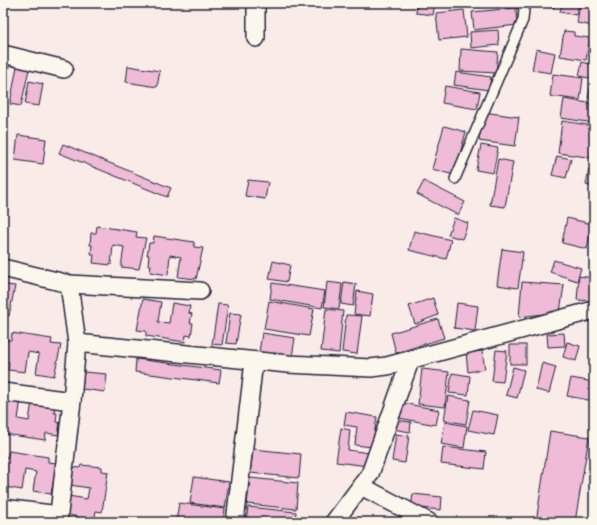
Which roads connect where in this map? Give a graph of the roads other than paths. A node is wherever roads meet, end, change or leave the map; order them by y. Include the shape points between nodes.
1 (256, 3) edge
2 (521, 3) edge
3 (256, 38) dead end
4 (3, 54) edge
5 (64, 70) dead end
6 (455, 178) dead end
7 (3, 268) edge
8 (69, 284) junction
9 (200, 291) dead end
10 (594, 310) edge
11 (77, 343) junction
12 (254, 361) junction
13 (410, 361) junction
14 (3, 392) edge
15 (72, 401) junction
16 (361, 486) junction
17 (3, 508) edge
18 (59, 519) edge
19 (235, 522) edge
20 (334, 522) edge
21 (428, 522) edge

1 - 3 street
2 - 6 lane via 524,9 523,20
4 - 5 street
7 - 8 street
8 - 9 street
8 - 11 street
10 - 13 street
11 - 12 street
11 - 15 street
12 - 13 street via 371,368
12 - 19 street
13 - 16 street via 370,474
14 - 15 street
15 - 18 street
16 - 20 street
16 - 21 street
17 - 18 street

